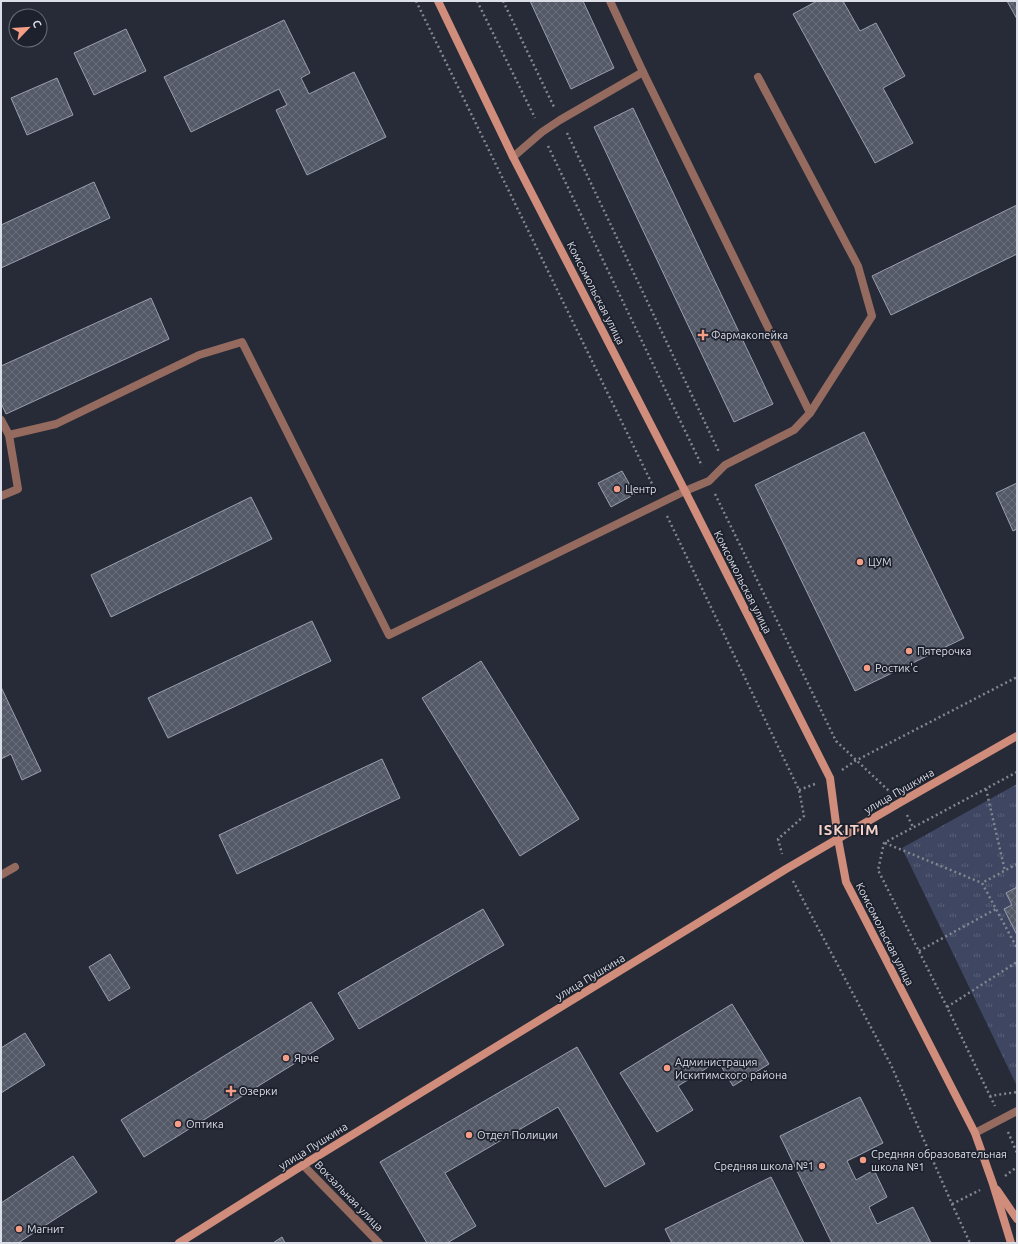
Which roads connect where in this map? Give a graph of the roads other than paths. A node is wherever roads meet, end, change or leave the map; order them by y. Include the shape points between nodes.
1 (438, 1) edge
2 (610, 1) edge
3 (643, 72) junction
4 (758, 77) dead end
5 (514, 157) junction
6 (810, 413) junction
7 (1, 420) edge
8 (8, 435) junction
9 (685, 491) junction
10 (1, 496) edge
11 (1017, 736) edge
12 (838, 839) junction
13 (16, 867) dead end
14 (1, 875) edge
15 (1017, 1111) edge
16 (975, 1133) junction
17 (303, 1165) junction
18 (993, 1184) junction
19 (1017, 1219) edge
20 (179, 1243) edge
21 (379, 1243) edge
22 (1011, 1243) edge

1 - 5 main road, Комсомольская улица
2 - 3 street
3 - 5 street via 560,120
3 - 6 street
4 - 6 street via 858,266 872,316
5 - 9 main road, Комсомольская улица
6 - 9 street via 794,430 725,465 709,481
7 - 8 street
8 - 9 street via 56,424 199,355 242,342 388,635
8 - 10 street via 18,488
9 - 12 main road, Комсомольская улица via 830,778
11 - 12 main road, улица Пушкина
12 - 16 main road, Комсомольская улица via 846,882
12 - 17 main road, улица Пушкина
13 - 14 street
15 - 16 street
16 - 18 main road, Комсомольская улица
17 - 20 main road, улица Пушкина
17 - 21 street, Вокзальная улица
18 - 19 main road, Комсомольская улица
18 - 22 main road, Комсомольская улица

